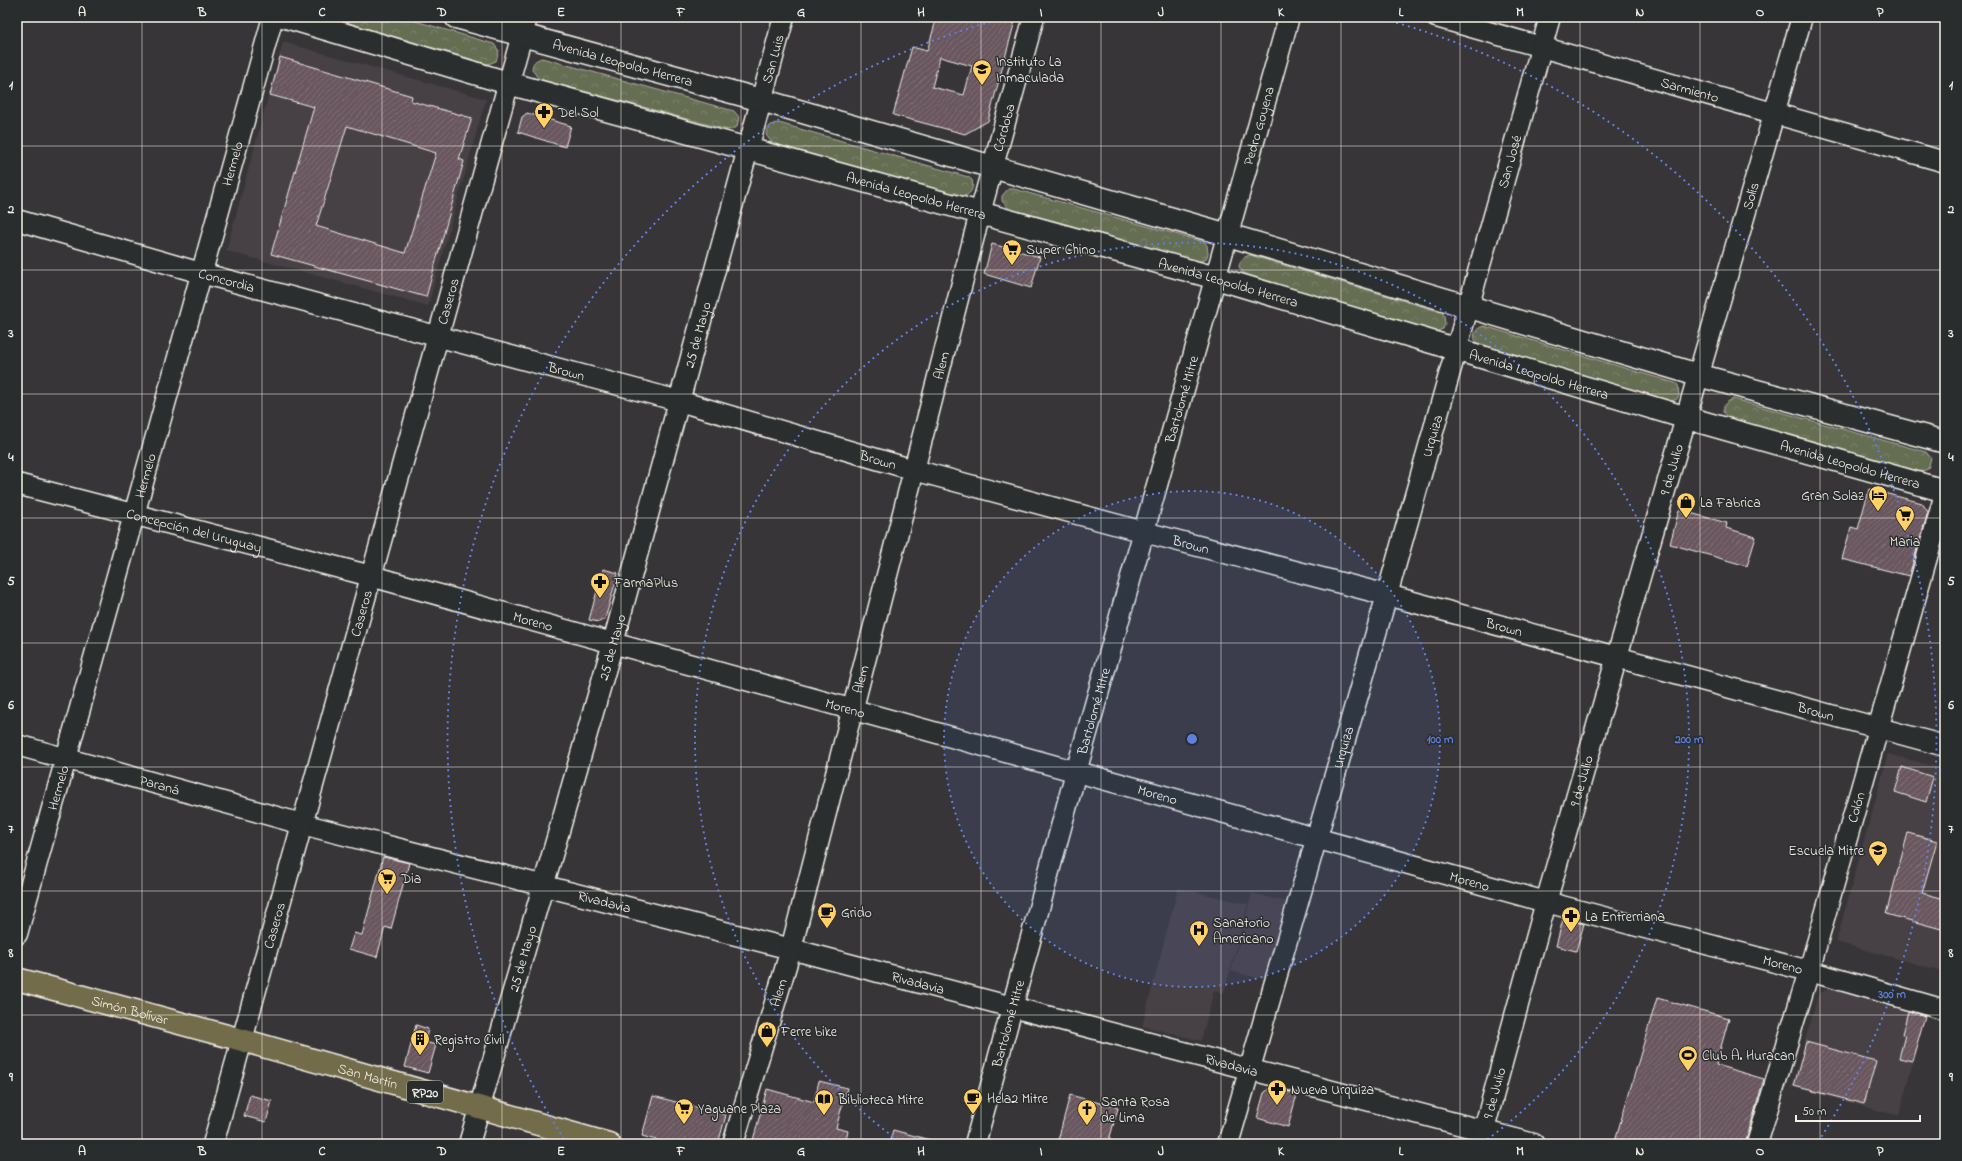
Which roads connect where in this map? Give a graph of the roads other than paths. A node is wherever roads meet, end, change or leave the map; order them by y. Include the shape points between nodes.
1 (273, 17) edge
2 (286, 17) edge
3 (456, 17) edge
4 (784, 17) edge
5 (1034, 17) edge
6 (1289, 17) edge
7 (1436, 17) edge
8 (1550, 17) edge
9 (1802, 17) edge
10 (525, 27) edge
11 (1541, 47) junction
12 (508, 83) junction
13 (761, 100) junction
14 (1773, 114) junction
15 (746, 148) junction
16 (1945, 162) edge
17 (992, 168) junction
18 (980, 213) junction
19 (17, 220) edge
20 (1228, 235) junction
21 (201, 273) junction
22 (1216, 278) junction
23 (1468, 305) junction
24 (438, 336) junction
25 (1457, 350) junction
26 (1698, 375) junction
27 (679, 401) junction
28 (1687, 418) junction
29 (1945, 442) edge
30 (914, 470) junction
31 (17, 484) edge
32 (1945, 492) edge
33 (134, 514) junction
34 (1144, 532) junction
35 (371, 576) junction
36 (1388, 595) junction
37 (613, 643) junction
38 (1617, 658) junction
39 (852, 709) junction
40 (1879, 726) junction
41 (17, 745) edge
42 (1945, 746) edge
43 (66, 758) junction
44 (1076, 772) junction
45 (302, 824) junction
46 (1316, 839) junction
47 (542, 887) junction
48 (1546, 902) junction
49 (17, 934) edge
50 (791, 949) junction
51 (1809, 971) junction
52 (17, 979) edge
53 (1012, 1008) junction
54 (1945, 1010) edge
55 (242, 1040) junction
56 (1249, 1069) junction
57 (480, 1108) junction
58 (1482, 1137) edge
59 (213, 1144) edge
60 (469, 1144) edge
61 (609, 1144) edge
62 (733, 1144) edge
63 (975, 1144) edge
64 (1228, 1144) edge
65 (1534, 1144) edge
66 (1757, 1144) edge

1 - 21 street, Hermelo
2 - 12 street, Avenida Leopoldo Herrera
3 - 10 street, Avenida Leopoldo Herrera
4 - 13 street, San Luis
5 - 17 street, Córdoba
6 - 20 street, Pedro Goyena
7 - 11 street, Sarmiento
8 - 11 street, San José
9 - 14 street, Solís
10 - 12 street, Caseros
10 - 13 street, Avenida Leopoldo Herrera
11 - 14 street, Sarmiento
11 - 23 street, San José
12 - 15 street, Avenida Leopoldo Herrera
12 - 24 street, Caseros
13 - 15 street, San Luis
13 - 17 street, Avenida Leopoldo Herrera
14 - 16 street, Sarmiento
14 - 26 street, Solís
15 - 18 street, Avenida Leopoldo Herrera
15 - 27 street, 25 de Mayo
17 - 18 street, Córdoba
17 - 20 street, Avenida Leopoldo Herrera
18 - 22 street, Avenida Leopoldo Herrera
18 - 30 street, Alem
19 - 21 street, Concordia
20 - 22 street, Pedro Goyena
20 - 23 street, Avenida Leopoldo Herrera
21 - 24 street, Concordia
21 - 33 street, Hermelo
22 - 25 street, Avenida Leopoldo Herrera
22 - 34 street, Bartolomé Mitre
23 - 25 street, San José
23 - 26 street, Avenida Leopoldo Herrera
24 - 27 street, Brown
24 - 35 street, Caseros
25 - 28 street, Avenida Leopoldo Herrera
25 - 36 street, Urquiza
26 - 28 street, Solís
26 - 29 street, Avenida Leopoldo Herrera
27 - 30 street, Brown
27 - 37 street, 25 de Mayo
28 - 32 street, Avenida Leopoldo Herrera
28 - 38 street, 9 de Julio
30 - 34 street, Brown
30 - 39 street, Alem
31 - 33 street, Concepción del Uruguay
32 - 40 street, Colón
33 - 35 street, Concepción del Uruguay
33 - 43 street, Hermelo
34 - 36 street, Brown
34 - 44 street, Bartolomé Mitre
35 - 37 street, Moreno
35 - 45 street, Caseros
36 - 38 street, Brown
36 - 46 street, Urquiza
37 - 39 street, Moreno
37 - 47 street, 25 de Mayo
38 - 40 street, Brown
38 - 48 street, 9 de Julio
39 - 44 street, Moreno
39 - 50 street, Alem
40 - 42 street, Brown
40 - 51 street, Colón
41 - 43 street, Paraná
43 - 45 street, Paraná
43 - 49 street, Hermelo
44 - 46 street, Moreno
44 - 53 street, Bartolomé Mitre
45 - 47 street, Rivadavia
45 - 55 street, Caseros
46 - 48 street, Moreno
46 - 56 street, Urquiza
47 - 50 street, Rivadavia
47 - 57 street, 25 de Mayo
48 - 51 street, Moreno
48 - 58 street, 9 de Julio
50 - 53 street, Rivadavia
50 - 62 street, Alem
51 - 54 street, Moreno
51 - 66 street, Colón
52 - 55 main road, Simón Bolívar / RP20
53 - 56 street, Rivadavia
53 - 63 street, Bartolomé Mitre
55 - 57 main road, San Martín / RP20
55 - 59 street, Caseros
56 - 58 street, Rivadavia
56 - 64 street, Urquiza
57 - 60 street, 25 de Mayo
57 - 61 main road, San Martín / RP20
58 - 65 street, Rivadavia

